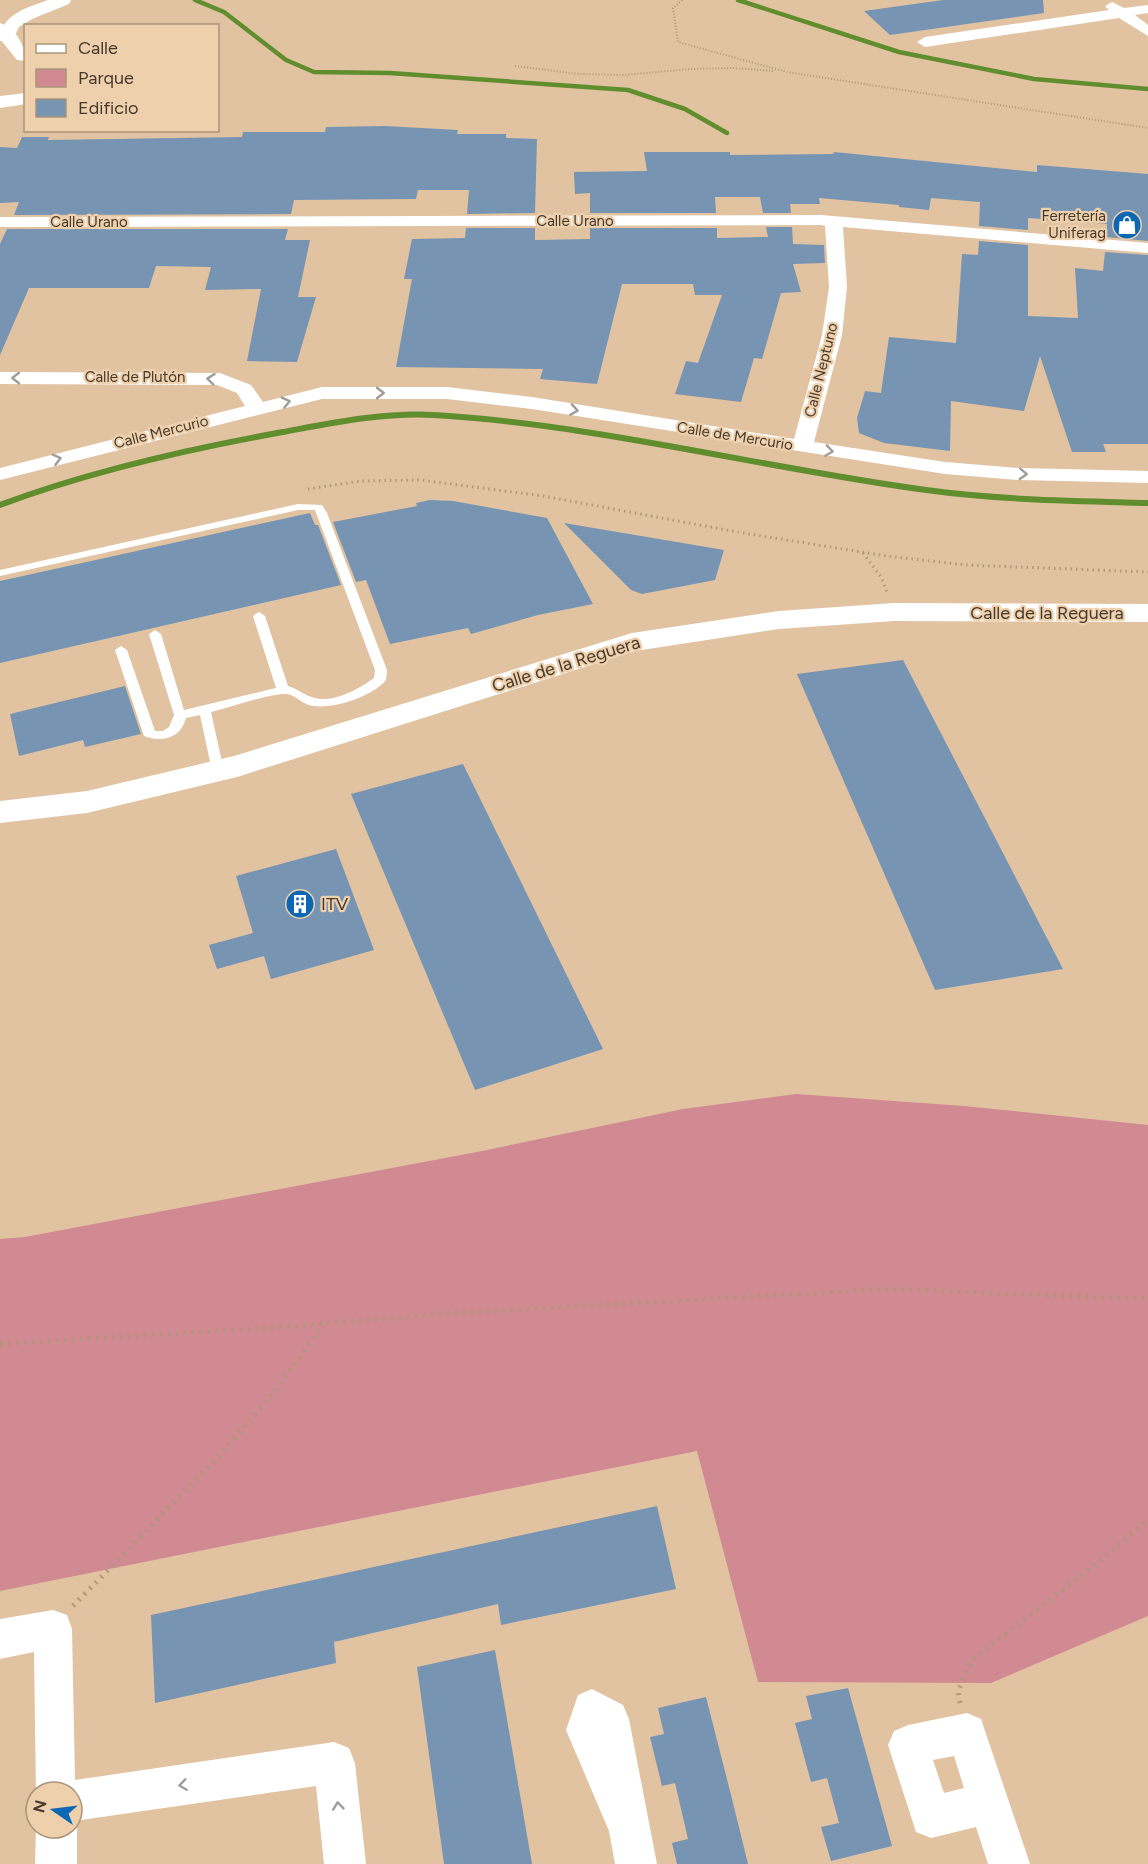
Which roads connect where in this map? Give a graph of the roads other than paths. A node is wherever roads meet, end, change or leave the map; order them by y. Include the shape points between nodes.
1 (36, 0) edge
2 (63, 0) edge
3 (1103, 0) edge
4 (1148, 9) edge
5 (0, 12) edge
6 (1120, 12) junction
7 (1148, 32) edge
8 (3, 33) edge
9 (926, 42) dead end
10 (24, 56) edge
11 (0, 57) edge
12 (24, 98) edge
13 (0, 102) edge
14 (834, 221) junction
15 (0, 222) edge
16 (1148, 248) edge
17 (0, 378) edge
18 (322, 393) joint
19 (256, 408) junction
20 (802, 447) junction
21 (0, 474) edge
22 (1148, 477) edge
23 (0, 573) edge
24 (1148, 614) edge
25 (259, 616) dead end
26 (155, 634) dead end
27 (121, 651) dead end
28 (283, 690) junction
29 (205, 710) junction
30 (180, 715) junction
31 (218, 771) junction
32 (0, 812) edge
33 (0, 1639) edge
34 (55, 1780) edge
35 (84, 1798) edge
36 (990, 1803) junction
37 (56, 1840) edge
38 (56, 1864) edge
39 (345, 1864) edge
40 (1010, 1864) edge

1 - 5 main road
2 - 8 main road via 26,15
3 - 6 street
4 - 6 street
6 - 7 street
6 - 9 street
8 - 10 main road
10 - 11 main road
12 - 13 main road
14 - 15 street, Calle Urano
14 - 16 street, Calle Urano
14 - 20 street, Calle Neptuno via 838,287 832,335
19 -> 17 street, Calle de Plutón via 244,388 220,379
19 -> 18 street, Calle Mercurio
18 -> 20 street, Calle de Mercurio via 447,393
21 -> 19 street, Calle Mercurio
20 -> 22 street, Calle de Mercurio via 945,468
23 - 28 lane via 298,507 318,507 381,670 380,680 369,689 325,703
24 - 31 main road, Calle de la Reguera via 894,612 779,620 632,642
25 - 28 lane
26 - 30 lane
27 - 30 lane via 148,733 170,733 178,726
28 - 29 lane
29 - 30 lane
29 - 31 lane
31 - 32 main road, Calle de la Reguera via 87,802
33 - 34 street via 53,1629
39 -> 35 street via 333,1763
36 - 36 street via 967,1733 908,1745 931,1817
36 - 40 street
37 - 38 street

